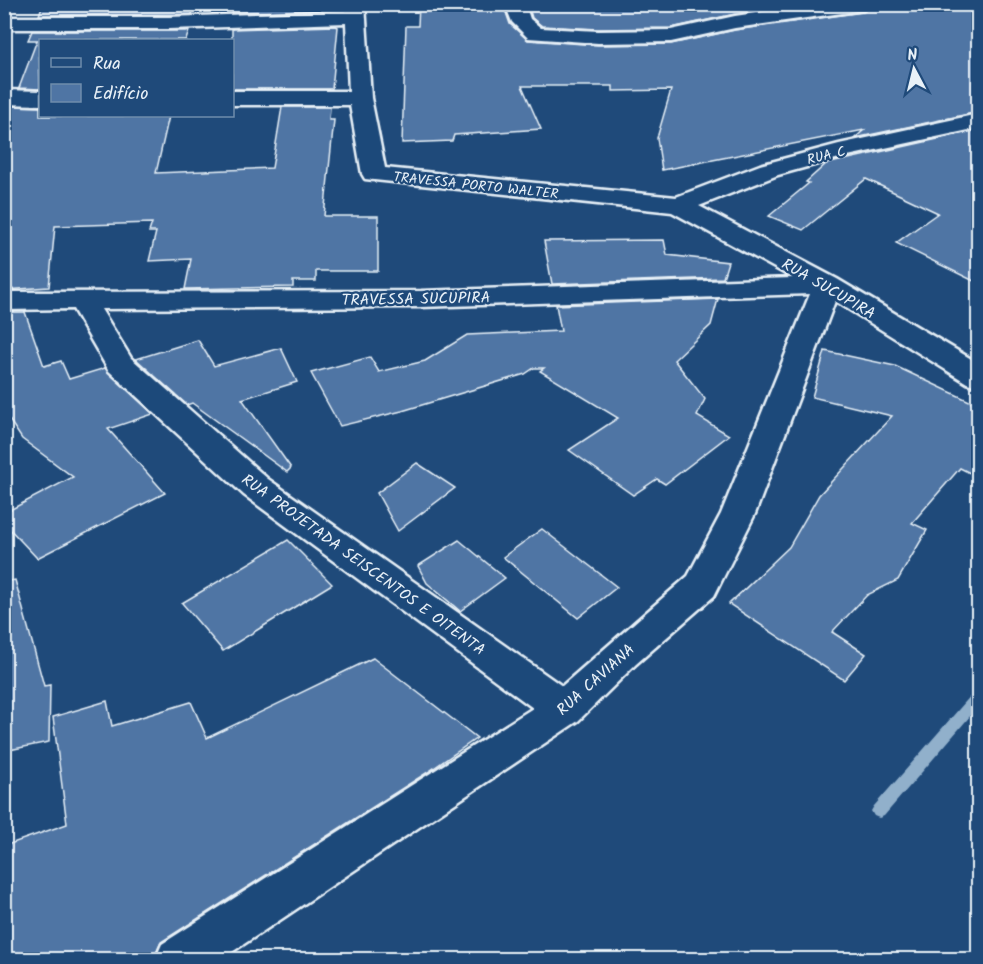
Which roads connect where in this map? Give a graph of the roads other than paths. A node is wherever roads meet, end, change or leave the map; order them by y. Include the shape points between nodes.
1 (515, 4) edge
2 (863, 4) edge
3 (355, 11) edge
4 (4, 23) edge
5 (4, 97) edge
6 (39, 98) edge
7 (234, 98) edge
8 (360, 98) junction
9 (978, 121) edge
10 (678, 205) junction
11 (827, 285) junction
12 (81, 299) junction
13 (4, 302) edge
14 (978, 376) edge
15 (564, 709) junction
16 (178, 960) edge

1 - 2 street via 522,22 535,34 598,37 671,36 735,22
3 - 4 street via 169,23
3 - 8 street, TRAVESSA PORTO WALTER
5 - 6 street
7 - 8 street
8 - 10 street, TRAVESSA PORTO WALTER via 374,174
9 - 10 street, RUA C via 769,170
10 - 11 street, RUA SUCUPIRA
11 - 12 street, TRAVESSA SUCUPIRA via 421,299
11 - 14 street, RUA SUCUPIRA
11 - 15 street, RUA CAVIANA via 738,514 701,586
12 - 13 street, TRAVESSA SUCUPIRA
12 - 15 street, RUA PROJETADA SEISCENTOS E OITENTA via 120,364 256,487
15 - 16 street, RUA CAVIANA

